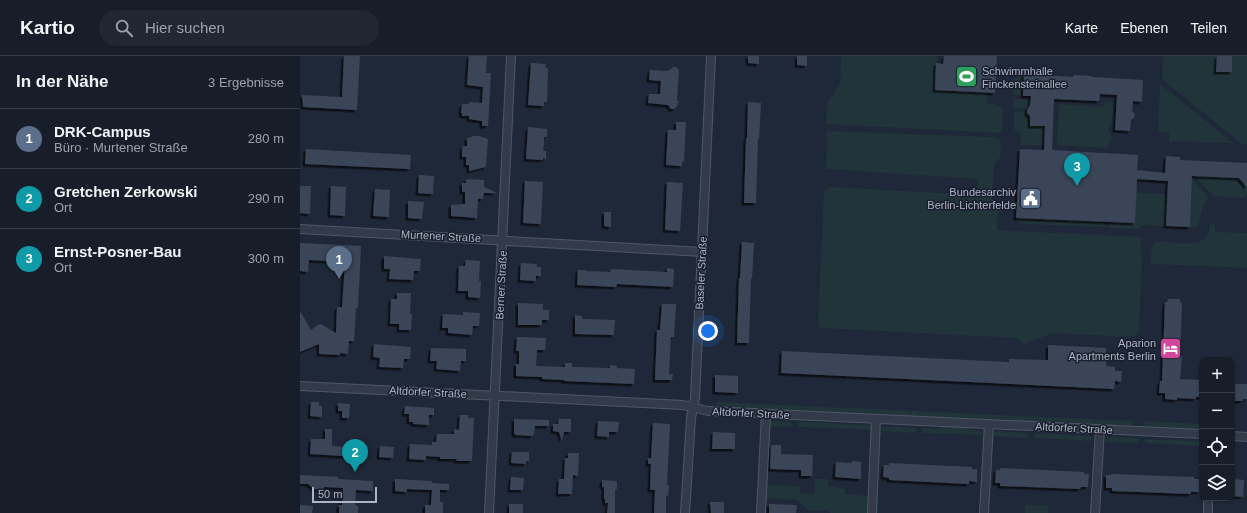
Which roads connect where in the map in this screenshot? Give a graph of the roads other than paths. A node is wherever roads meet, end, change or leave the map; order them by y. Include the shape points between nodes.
1 (511, 56) edge
2 (711, 56) edge
3 (300, 229) edge
4 (503, 240) junction
5 (702, 252) junction
6 (300, 386) edge
7 (495, 395) junction
8 (693, 407) junction
9 (766, 414) junction
10 (876, 419) junction
11 (989, 424) junction
12 (1100, 429) junction
13 (1199, 434) edge
14 (1235, 436) edge
15 (1247, 437) edge
16 (1208, 501) edge
17 (489, 513) edge
18 (685, 513) edge
19 (761, 513) edge
20 (872, 513) edge
21 (984, 513) edge
22 (1096, 513) edge
23 (1208, 513) edge

1 - 4 street, Berner Straße
2 - 5 street, Baseler Straße
3 - 4 street, Murtener Straße
4 - 5 street, Murtener Straße
4 - 7 street, Berner Straße
5 - 8 street, Baseler Straße
6 - 7 street, Altdorfer Straße
7 - 8 street, Altdorfer Straße
7 - 17 street, Berner Straße
8 - 9 street, Altdorfer Straße via 708,411
8 - 18 street, Baseler Straße
9 - 10 street, Altdorfer Straße
9 - 19 street
10 - 11 street, Altdorfer Straße
10 - 20 street
11 - 12 street, Altdorfer Straße
11 - 21 street
12 - 13 street, Altdorfer Straße
12 - 22 street
14 - 15 street
16 - 23 street

